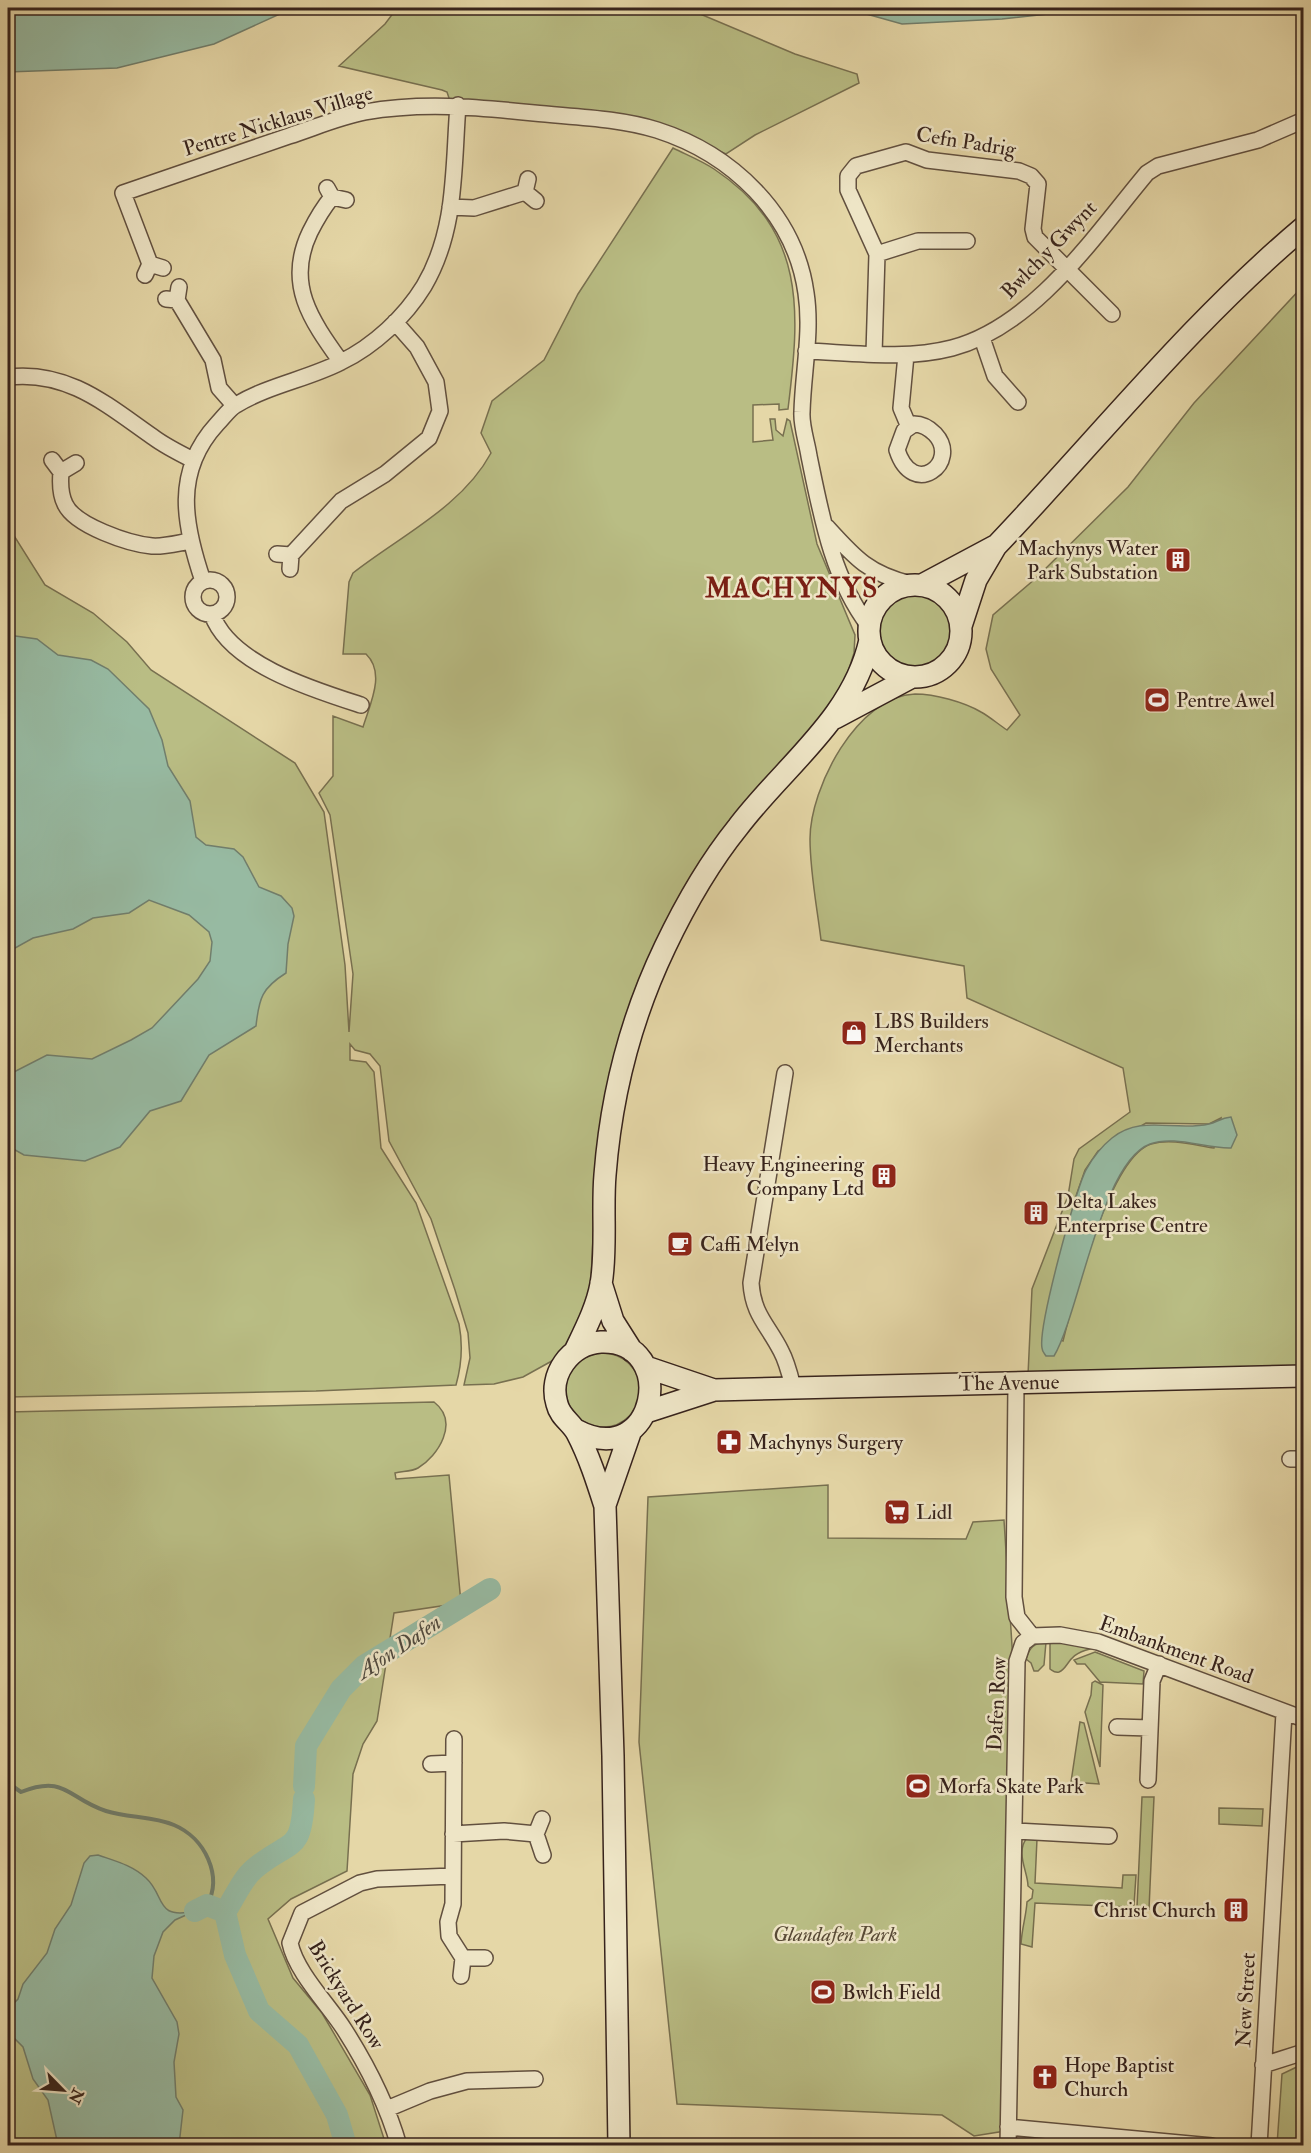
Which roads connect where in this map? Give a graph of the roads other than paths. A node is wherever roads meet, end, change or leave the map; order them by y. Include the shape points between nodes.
1 (458, 105) junction
2 (1304, 120) edge
3 (529, 191) dead end
4 (335, 195) dead end
5 (450, 207) junction
6 (1304, 227) edge
7 (967, 241) dead end
8 (876, 254) junction
9 (153, 269) dead end
10 (1066, 269) junction
11 (174, 295) dead end
12 (1112, 314) dead end
13 (394, 322) junction
14 (982, 338) junction
15 (806, 351) junction
16 (874, 354) junction
17 (906, 354) junction
18 (341, 362) junction
19 (8, 377) edge
20 (1018, 402) dead end
21 (234, 405) junction
22 (909, 427) dead end
23 (193, 460) junction
24 (76, 463) dead end
25 (825, 524) junction
26 (189, 541) junction
27 (996, 546) junction
28 (286, 560) dead end
29 (203, 581) junction
30 (916, 585) junction
31 (212, 614) junction
32 (962, 626) junction
33 (869, 633) junction
34 (912, 677) junction
35 (361, 705) dead end
36 (835, 718) junction
37 (785, 1073) dead end
38 (601, 1283) junction
39 (575, 1351) junction
40 (632, 1351) junction
41 (646, 1367) junction
42 (1304, 1376) edge
43 (1016, 1383) junction
44 (793, 1387) junction
45 (714, 1390) junction
46 (646, 1412) junction
47 (576, 1430) junction
48 (631, 1430) junction
49 (605, 1506) junction
50 (1032, 1636) junction
51 (1159, 1664) junction
52 (1284, 1713) junction
53 (1304, 1719) edge
54 (1117, 1727) dead end
55 (1150, 1728) junction
56 (454, 1739) dead end
57 (454, 1762) junction
58 (431, 1764) dead end
59 (1148, 1780) dead end
60 (542, 1819) dead end
61 (1014, 1832) junction
62 (453, 1834) junction
63 (536, 1834) junction
64 (1109, 1836) dead end
65 (543, 1855) dead end
66 (453, 1876) junction
67 (463, 1958) junction
68 (485, 1958) dead end
69 (461, 1976) dead end
70 (1304, 2052) edge
71 (1263, 2066) junction
72 (536, 2079) dead end
73 (387, 2109) junction
74 (1008, 2127) junction
75 (399, 2145) edge
76 (618, 2145) edge
77 (1008, 2145) edge
78 (1212, 2145) edge
79 (1259, 2145) edge

1 - 5 street
1 - 9 street, Pentre Nicklaus Village via 409,105 361,113 123,193
1 - 15 street via 658,131 725,164 767,202 796,252 806,292
2 - 10 street, Bwlch y Gwynt via 1258,140 1158,166 1147,173
3 - 5 street via 474,208
4 - 18 street via 315,221 298,266 302,295 317,328
5 - 13 street via 443,248 423,287
6 - 27 main road via 1255,268
7 - 8 street via 918,241
8 - 10 street, Cefn Padrig via 852,203 848,176 856,166 906,152 927,160 1019,171 1031,176 1038,184 1035,237
8 - 16 street, Cefn Padrig
10 - 12 street, Cefn Padrig
10 - 14 street, Bwlch y Gwynt via 1010,321
11 - 21 street via 213,360 219,388
13 - 18 street via 369,345
13 - 28 street via 417,347 435,382 440,411 429,438 385,474 340,501
14 - 17 street, Bwlch y Gwynt via 952,348
14 - 20 street via 995,376
15 - 16 street, Bwlch y Gwynt
15 - 25 street via 802,415
16 - 17 street, Bwlch y Gwynt
17 - 22 street via 901,408
18 - 21 street
19 - 23 street via 21,375 72,384
21 - 23 street via 210,432
23 - 26 street via 185,500
24 - 26 street via 56,466 66,506 86,522 118,540 154,547
25 - 30 street via 869,570
25 - 33 street via 834,560
26 - 29 street
27 - 30 main road
27 - 32 main road via 976,580
29 - 31 street via 195,588 193,598 201,611
29 - 31 street via 219,582 227,595 221,609
30 - 32 main road via 944,594
30 - 33 main road via 889,592 880,600
31 - 35 street via 216,627 228,641 257,662
32 - 34 main road via 959,645 950,662 933,674
33 - 34 main road via 874,654 883,665
33 - 36 main road via 857,679
34 - 36 main road
36 - 38 main road via 737,827 698,885 665,947 640,1007 613,1106 605,1174
37 - 44 street via 750,1283 757,1315 782,1351
38 - 39 main road via 592,1315
38 - 40 main road via 613,1321
39 - 40 main road via 601,1342
39 - 47 main road via 558,1373 555,1392 561,1414
40 - 41 main road
41 - 45 main road, The Avenue
41 - 46 main road via 651,1388
42 - 43 main road, The Avenue
43 - 44 main road, The Avenue
43 - 50 street, Dafen Row via 1014,1597 1017,1617
44 - 45 main road, The Avenue
45 - 46 main road, The Avenue
46 - 48 main road
47 - 48 main road via 608,1438
47 - 49 main road via 594,1468
48 - 49 main road
49 - 76 main road
50 - 51 street, Embankment Road via 1086,1638
50 - 61 street, Dafen Row via 1023,1643 1017,1661
51 - 52 street, Embankment Road
51 - 55 street via 1152,1681
52 - 53 street, Embankment Road
52 - 71 street, New Street
54 - 55 street
55 - 59 street
56 - 57 street
57 - 58 street
57 - 62 street
60 - 63 street
61 - 64 street
61 - 74 street, Dafen Row
62 - 63 street
62 - 66 street
63 - 65 street
66 - 67 street via 448,1936
66 - 73 street, Brickyard Row via 360,1883 302,1913 290,1943 295,1959 345,2030
67 - 68 street
67 - 69 street
70 - 71 street
71 - 79 street, New Street
72 - 73 street via 467,2081
73 - 75 street, Brickyard Row
74 - 77 street, Dafen Row
74 - 78 street

